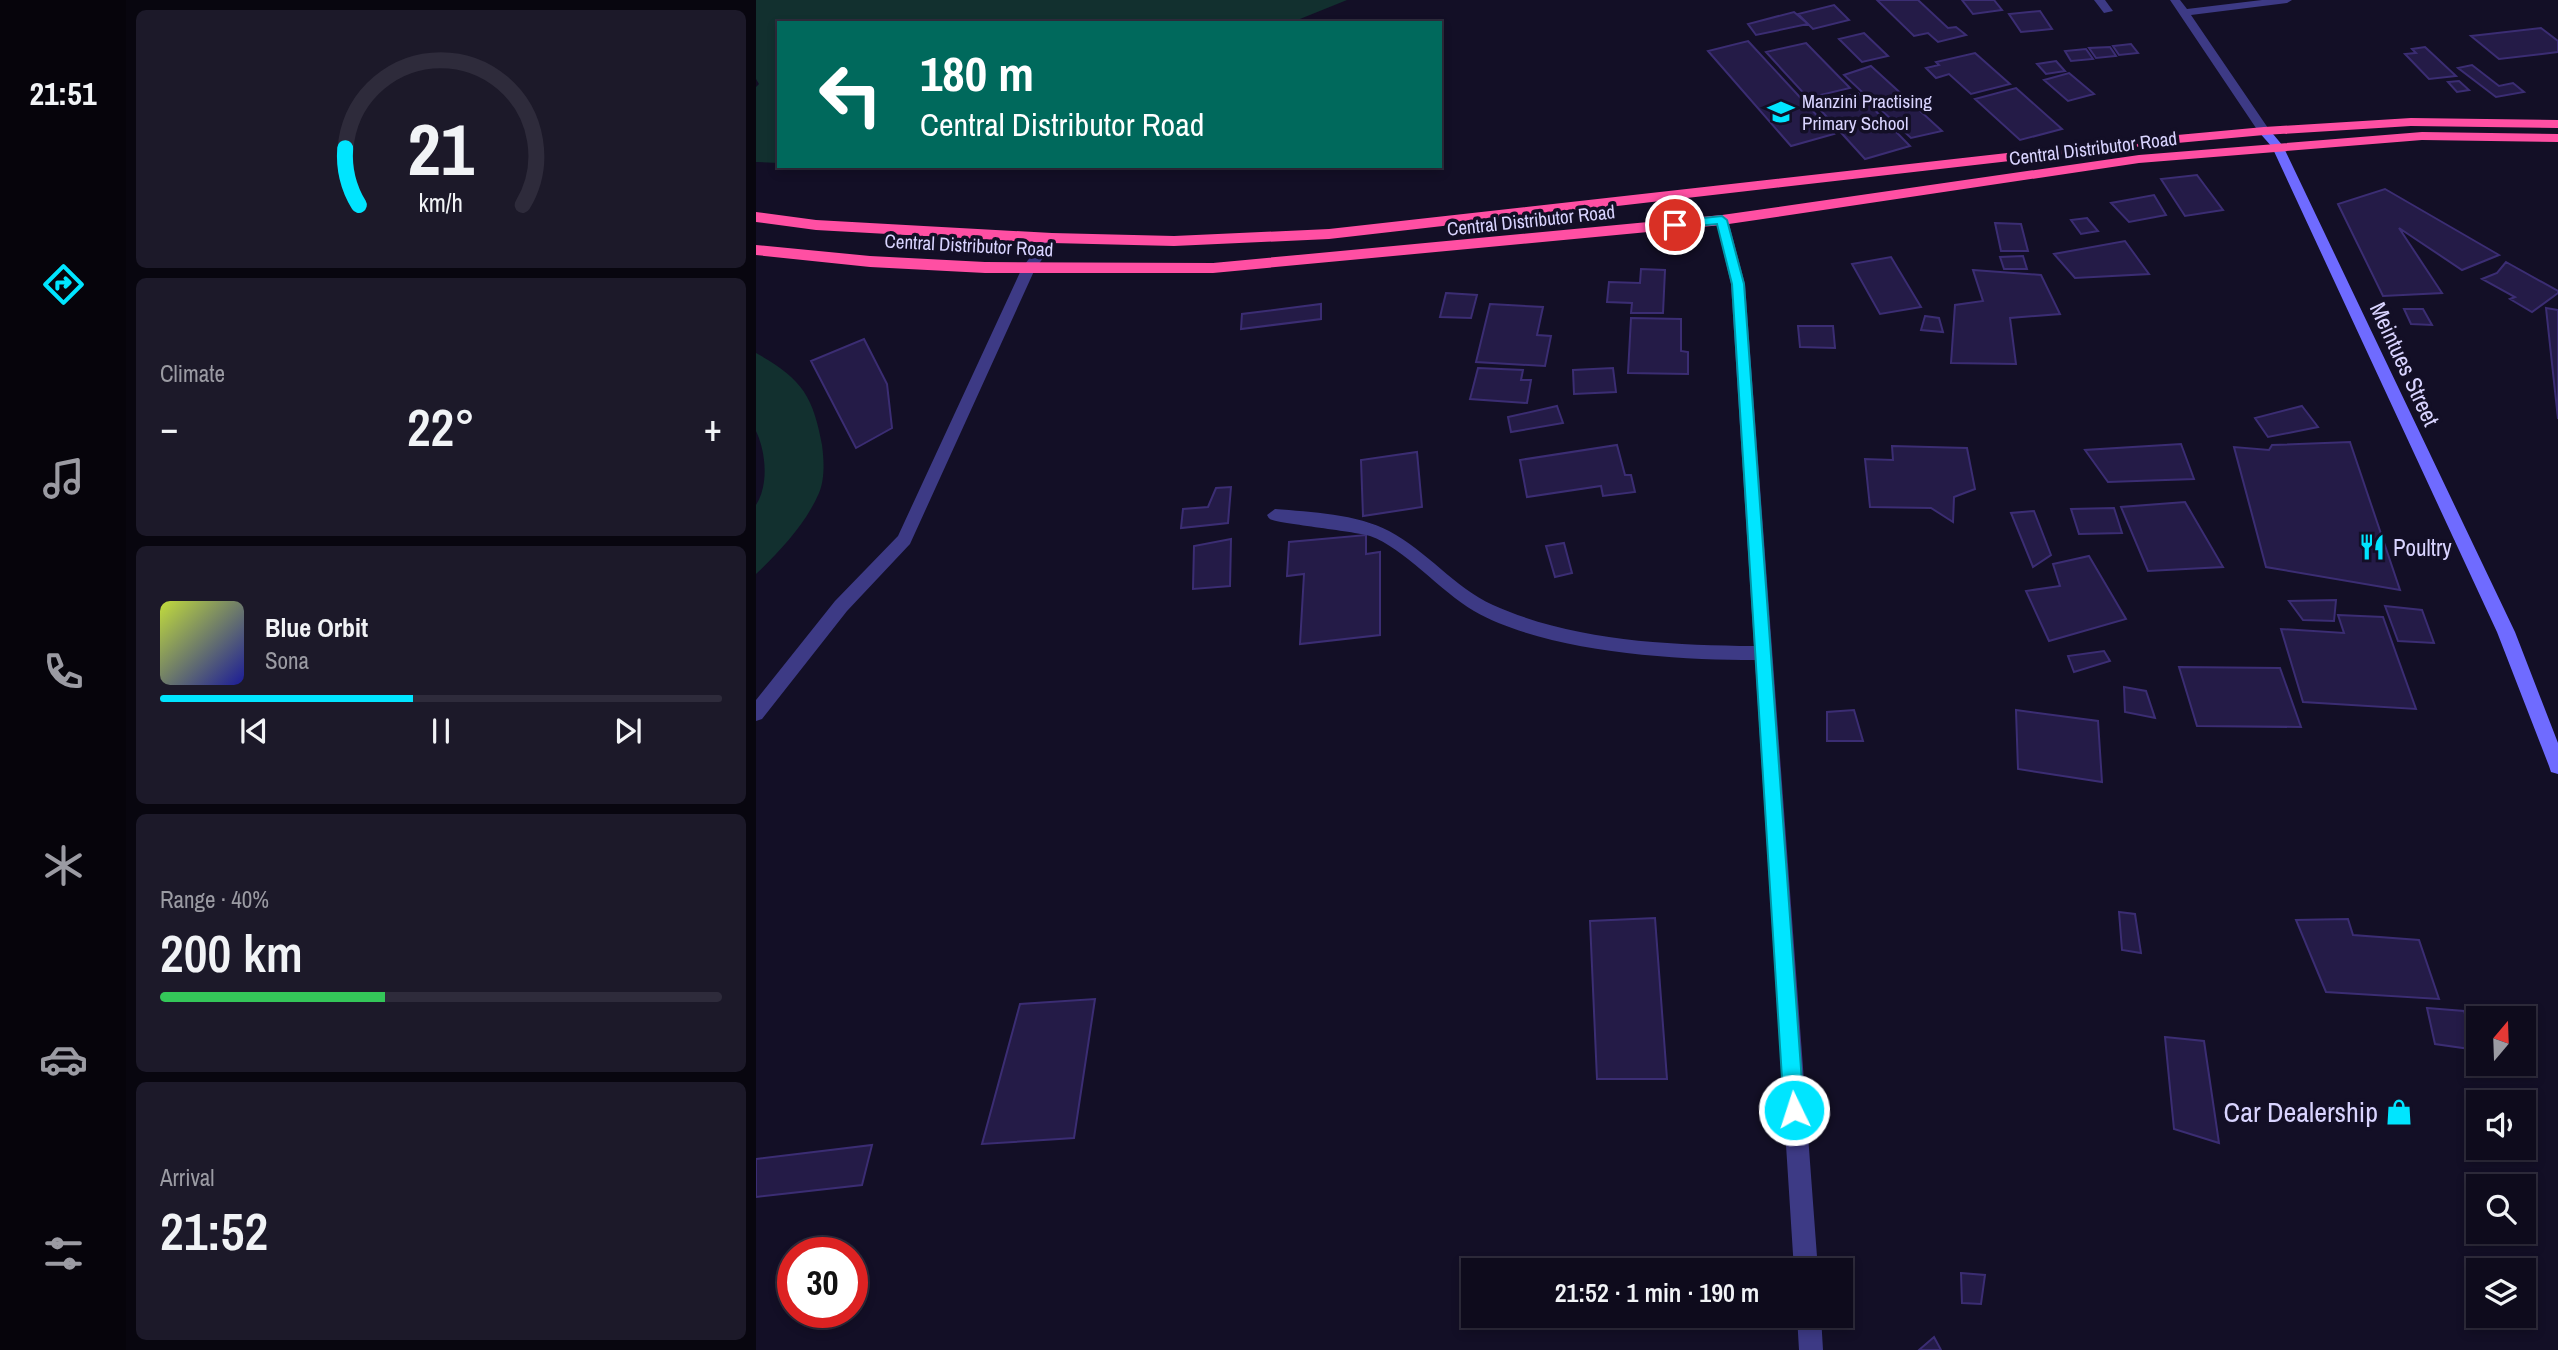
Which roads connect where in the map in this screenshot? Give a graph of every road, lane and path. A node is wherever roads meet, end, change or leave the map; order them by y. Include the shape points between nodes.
1 (2099, 0) edge
2 (2175, 0) edge
3 (2287, 0) edge
4 (2108, 11) dead end
5 (2184, 13) junction
6 (2558, 124) edge
7 (2264, 131) junction
8 (2558, 138) edge
9 (2277, 146) junction
10 (756, 217) edge
11 (1722, 220) junction
12 (1052, 238) junction
13 (756, 250) edge
14 (1029, 268) junction
15 (1275, 515) dead end
16 (1762, 653) junction
17 (756, 713) edge
18 (2558, 766) edge
19 (1805, 1258) edge
20 (1810, 1328) edge
21 (1811, 1350) edge

1 - 4 street
2 - 5 street, Meintues Street
3 - 5 street
5 - 7 street, Meintues Street
6 - 7 highway, Central Distributor Road via 2411,122
7 - 9 street, Meintues Street
7 - 12 highway, Central Distributor Road via 1329,234 1174,241
8 - 9 highway, Central Distributor Road via 2422,136
9 - 11 highway, Central Distributor Road via 2139,159
9 - 18 street, Meintues Street via 2506,632
10 - 12 highway, Central Distributor Road via 816,225
11 - 14 highway, Central Distributor Road via 1213,268
11 - 16 street via 1738,284
12 - 14 street
13 - 14 highway, Central Distributor Road
14 - 17 street via 904,540 841,606
15 - 16 street via 1382,534 1456,590 1510,618 1627,647 1694,654
16 - 19 street
20 - 21 street

